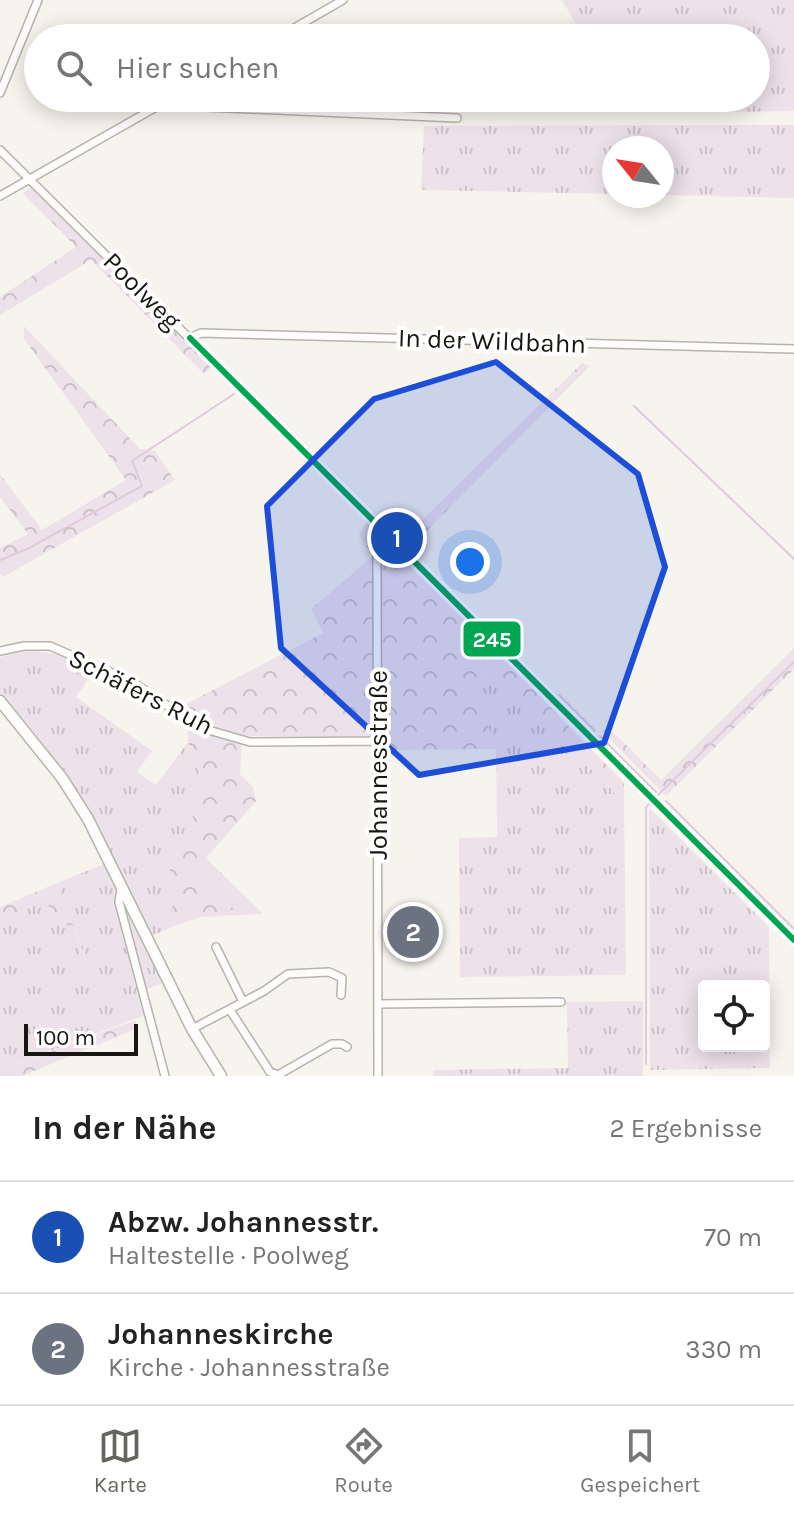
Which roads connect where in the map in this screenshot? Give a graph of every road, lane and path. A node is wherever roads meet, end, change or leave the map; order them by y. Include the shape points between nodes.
1 (38, 0) edge
2 (343, 0) edge
3 (28, 24) edge
4 (301, 24) edge
5 (24, 34) edge
6 (0, 93) edge
7 (148, 112) edge
8 (320, 112) edge
9 (457, 118) dead end
10 (0, 150) edge
11 (29, 179) junction
12 (0, 196) edge
13 (190, 338) junction
14 (794, 349) edge
15 (381, 528) junction
16 (0, 651) edge
17 (0, 701) edge
18 (378, 741) junction
19 (121, 886) junction
20 (794, 940) edge
21 (216, 947) dead end
22 (341, 995) dead end
23 (243, 1002) junction
24 (561, 1002) dead end
25 (378, 1004) junction
26 (230, 1010) junction
27 (192, 1029) junction
28 (347, 1047) dead end
29 (165, 1076) edge
30 (221, 1076) edge
31 (378, 1076) edge

1 - 3 street
2 - 4 street
5 - 6 street
7 - 11 street
8 - 9 street
10 - 11 street, Poolweg
11 - 12 street
11 - 13 street, Poolweg
13 - 14 street, In der Wildbahn via 201,333
13 - 15 street, Poolweg
15 - 18 street, Johannesstraße
15 - 20 street, Poolweg
16 - 18 street, Schäfers Ruh via 50,646 133,682 198,727 250,742
17 - 19 main road via 62,778
18 - 25 street, Johannesstraße
19 - 27 main road
19 - 29 street via 119,902
21 - 23 street
22 - 23 street via 342,978 329,972 288,974
23 - 26 street
24 - 25 street
25 - 31 street, Johannesstraße
26 - 27 street
26 - 28 street via 270,1072 278,1075 332,1044
27 - 30 main road

